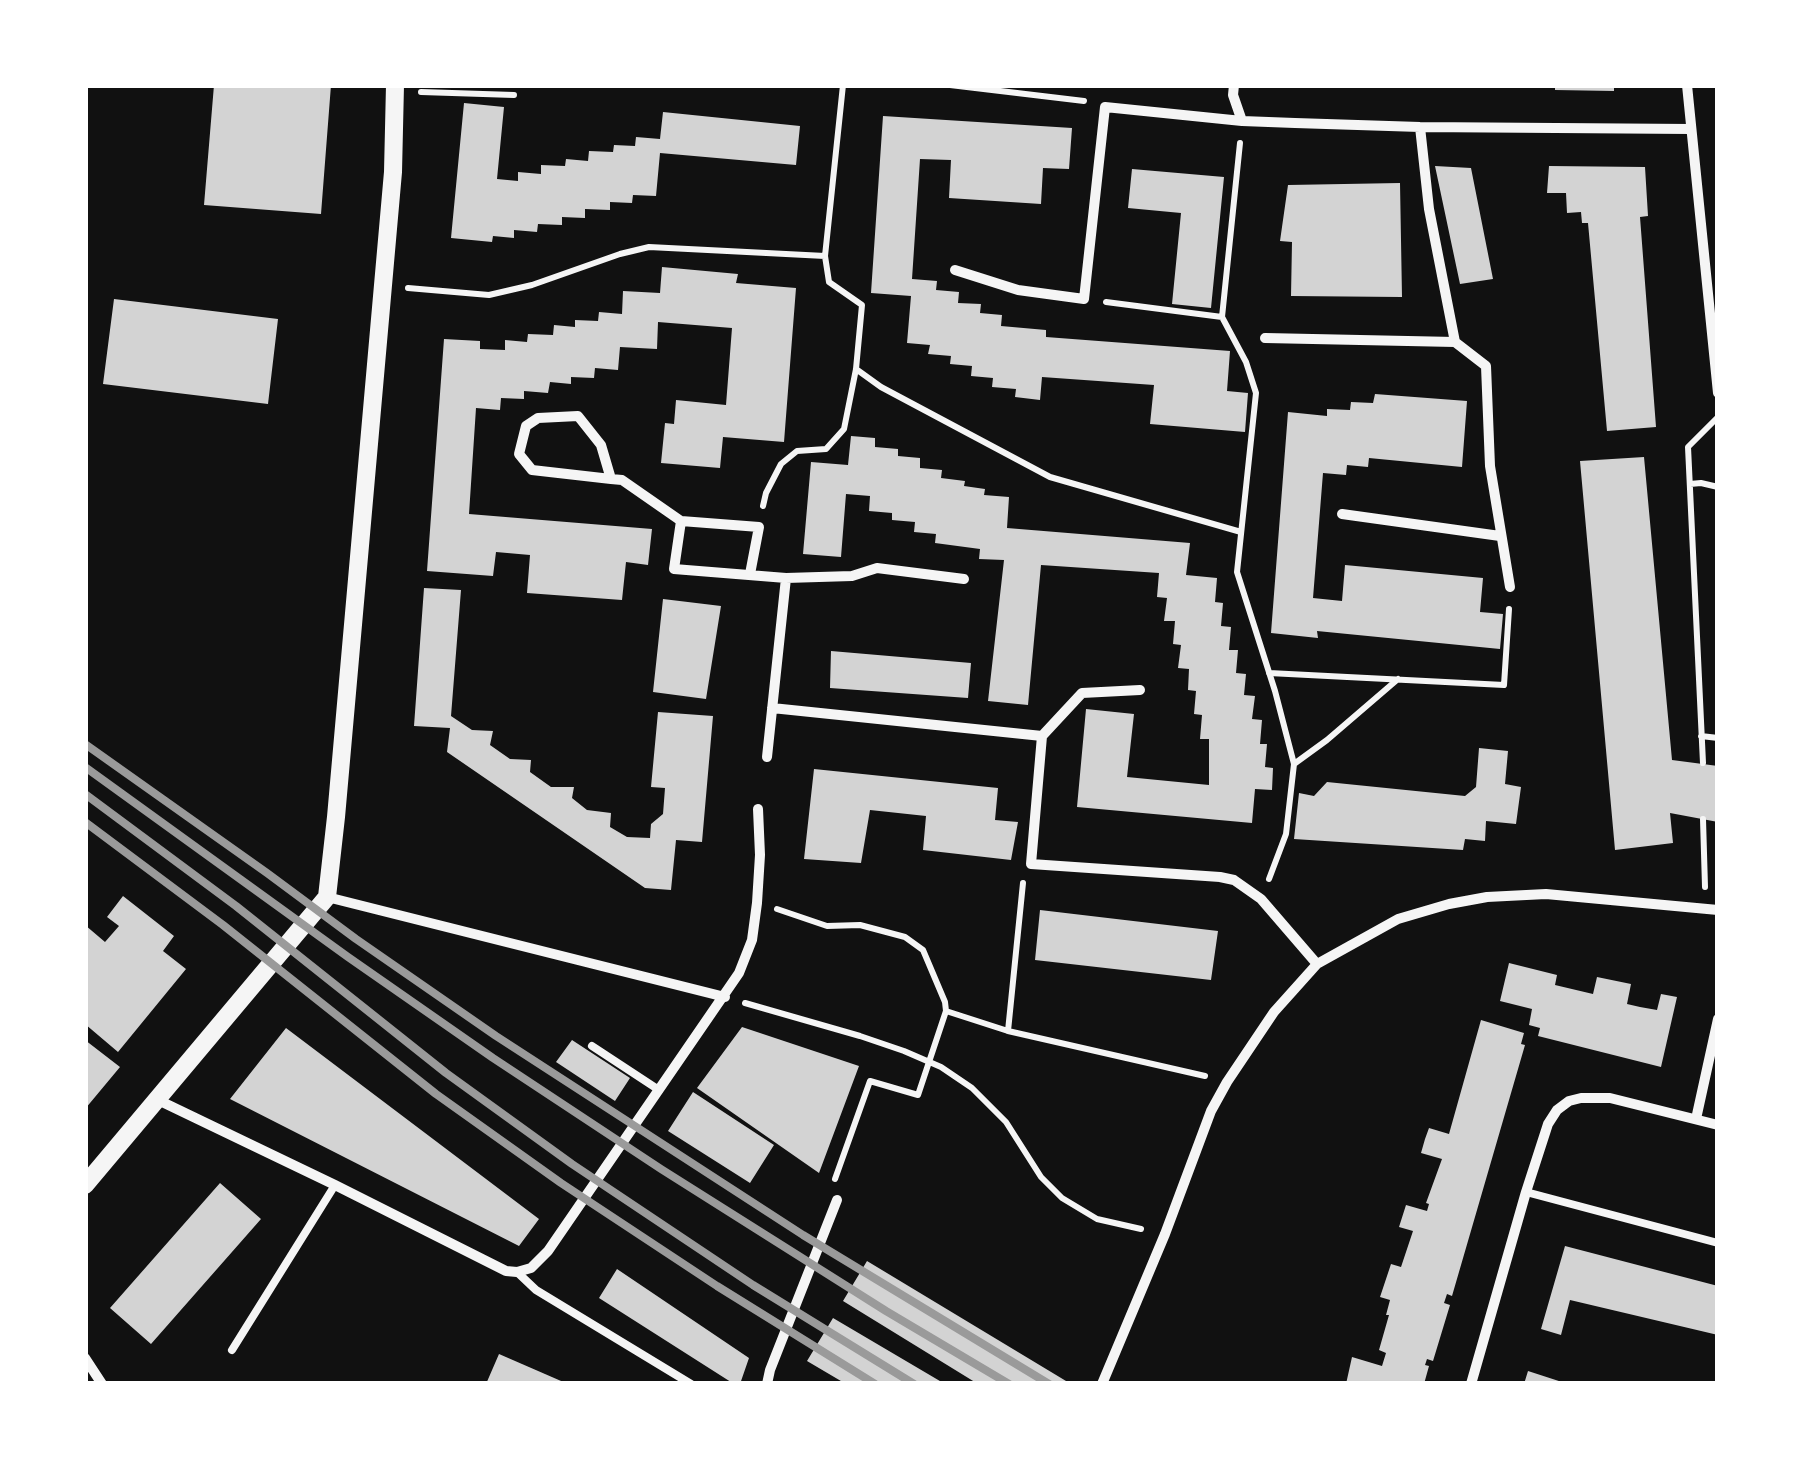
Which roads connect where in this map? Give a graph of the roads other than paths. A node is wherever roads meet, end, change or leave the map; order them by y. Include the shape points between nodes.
1 (1234, 85) edge
2 (1686, 85) edge
3 (395, 88) edge
4 (1242, 121) junction
5 (1420, 127) junction
6 (1690, 130) junction
7 (955, 270) dead end
8 (1715, 326) edge
9 (1265, 338) dead end
10 (1455, 342) junction
11 (1718, 392) edge
12 (612, 478) junction
13 (1342, 514) dead end
14 (681, 521) junction
15 (1500, 536) junction
16 (750, 574) junction
17 (786, 578) junction
18 (964, 579) dead end
19 (1510, 588) road end
20 (1140, 690) dead end
21 (772, 708) junction
22 (1042, 736) junction
23 (766, 757) dead end
24 (758, 809) dead end
25 (327, 896) junction
26 (1712, 909) edge
27 (1317, 964) junction
28 (725, 997) junction
29 (1718, 1020) edge
30 (592, 1046) dead end
31 (659, 1090) junction
32 (158, 1100) junction
33 (1696, 1119) junction
34 (1718, 1125) edge
35 (85, 1185) edge
36 (335, 1185) junction
37 (1526, 1192) junction
38 (837, 1200) road end
39 (1718, 1243) edge
40 (517, 1272) junction
41 (232, 1350) dead end
42 (85, 1358) edge
43 (102, 1384) edge
44 (691, 1384) edge
45 (767, 1384) edge
46 (1102, 1384) edge
47 (1471, 1384) edge

1 - 4 street
2 - 6 street
3 - 25 street via 393,172
4 - 5 street
4 - 7 street via 1105,107 1084,300 1018,290
5 - 6 street
5 - 10 street via 1428,209
6 - 8 street
8 - 11 street
9 - 10 street
10 - 15 street via 1486,366
12 - 12 street via 532,470 519,454 526,426 538,418 578,416 601,445
12 - 14 street
13 - 15 street
14 - 16 street via 674,569
14 - 16 street via 759,527
15 - 19 street
16 - 17 street
17 - 18 street via 852,576 877,568
17 - 21 street
20 - 22 street via 1082,693
21 - 22 street
21 - 23 street
22 - 27 street via 1031,864 1234,880 1261,899
24 - 28 street via 752,940
25 - 28 street
25 - 32 street
26 - 27 street via 1546,894 1487,897 1398,920
27 - 46 street via 1274,1012 1211,1111
28 - 31 street
29 - 33 street
30 - 31 lane
31 - 40 street via 548,1252
32 - 35 street
32 - 36 street
33 - 34 street
33 - 37 street via 1610,1098 1569,1101 1548,1124
36 - 40 street
36 - 41 lane
37 - 39 lane
37 - 47 street
38 - 45 street
40 - 44 lane
42 - 43 street

